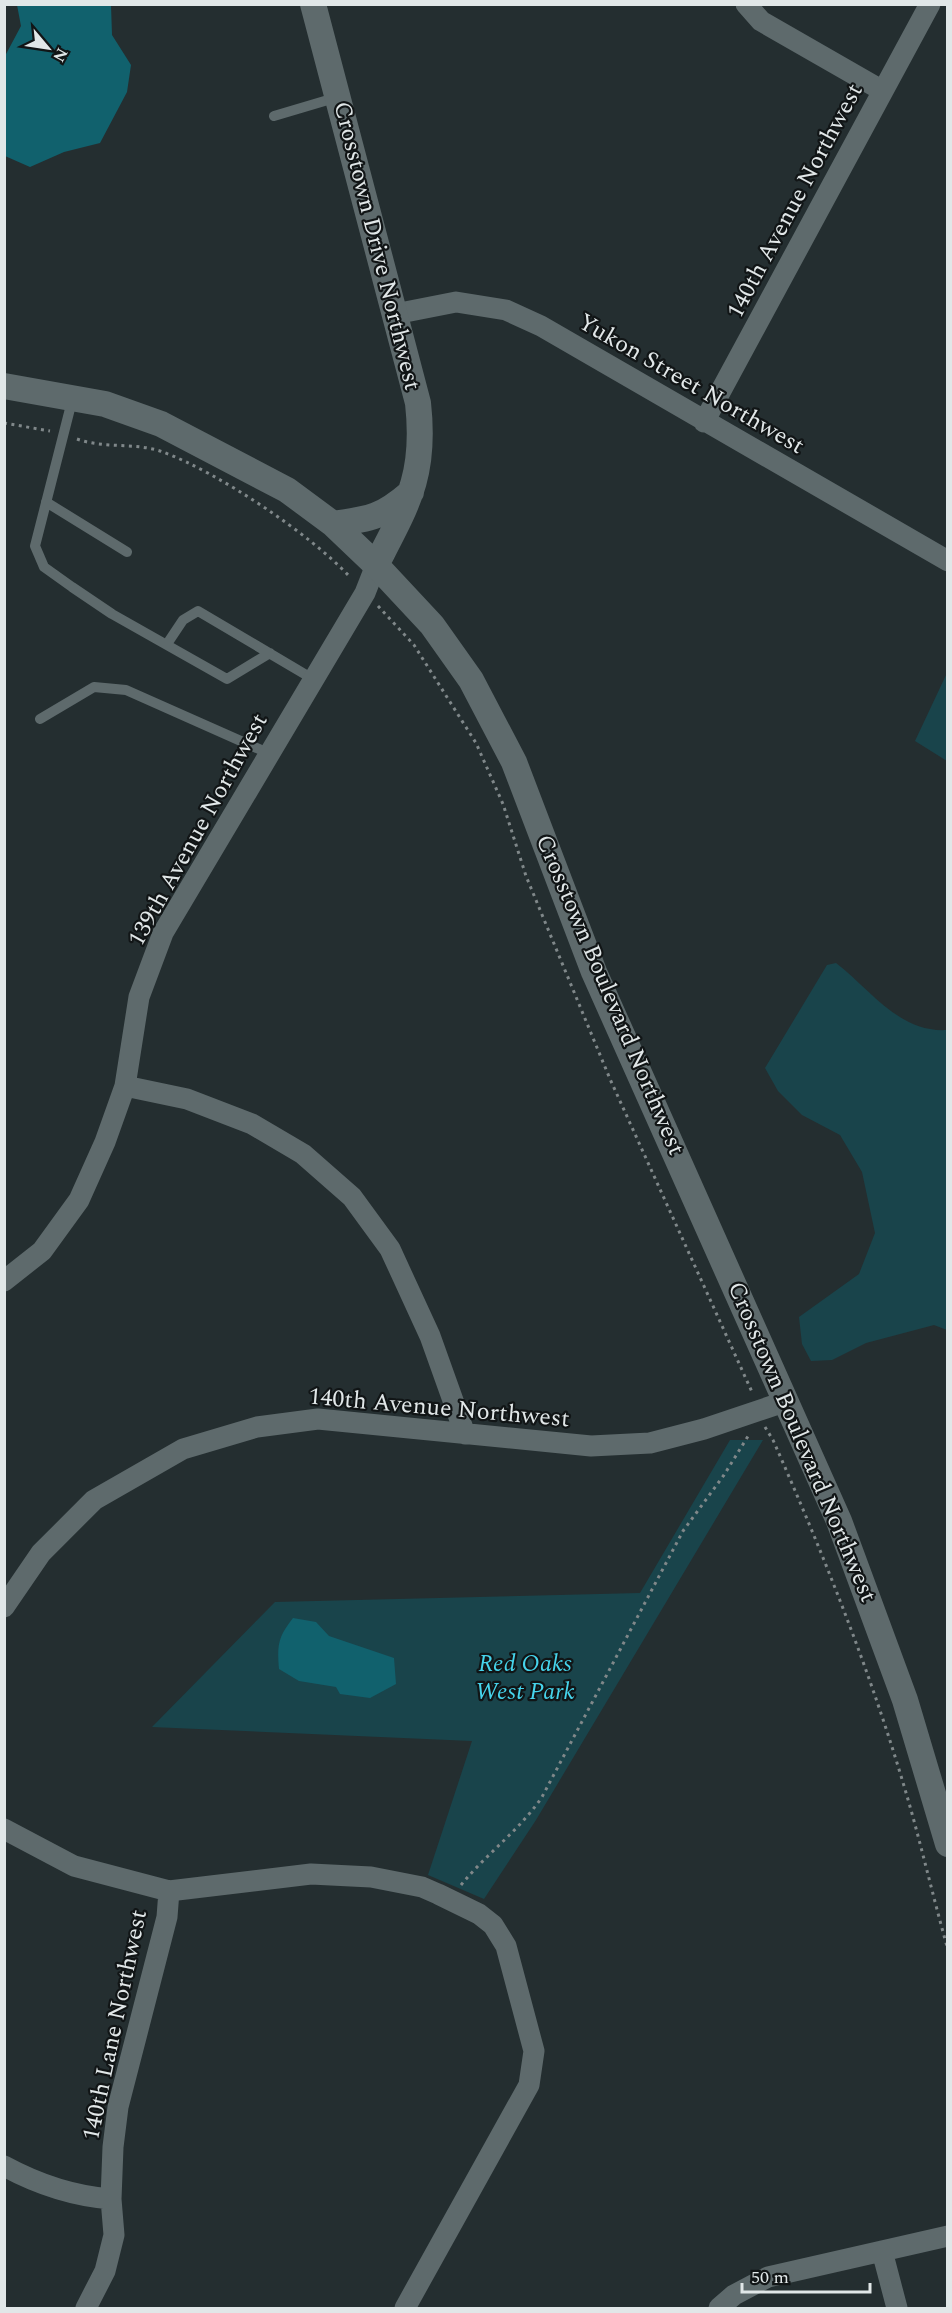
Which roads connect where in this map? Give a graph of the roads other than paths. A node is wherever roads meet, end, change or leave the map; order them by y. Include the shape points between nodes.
1 (313, 4) edge
2 (747, 4) edge
3 (930, 4) edge
4 (883, 91) junction
5 (339, 97) junction
6 (274, 116) dead end
7 (395, 314) junction
8 (4, 386) edge
9 (73, 397) junction
10 (704, 422) junction
11 (413, 490) junction
12 (46, 502) junction
13 (333, 524) junction
14 (127, 552) dead end
15 (948, 561) edge
16 (376, 565) junction
17 (167, 645) junction
18 (270, 653) junction
19 (313, 679) junction
20 (40, 719) dead end
21 (268, 753) junction
22 (125, 1086) junction
23 (4, 1281) edge
24 (787, 1401) junction
25 (465, 1434) junction
26 (4, 1607) edge
27 (4, 1828) edge
28 (947, 1842) edge
29 (169, 1891) junction
30 (4, 2166) edge
31 (111, 2199) junction
32 (948, 2236) edge
33 (882, 2251) junction
34 (86, 2308) edge
35 (405, 2308) edge
36 (719, 2308) edge
37 (897, 2308) edge

1 - 5 street, Crosstown Drive Northwest
2 - 4 street via 761,21
3 - 4 street, 140th Avenue Northwest
4 - 10 street, 140th Avenue Northwest
5 - 6 lane
5 - 7 street, Crosstown Drive Northwest
7 - 10 street, Yukon Street Northwest via 456,302 506,310 541,326
7 - 11 street, Crosstown Drive Northwest via 418,403 422,437
8 - 9 street, Crosstown Boulevard Northwest
9 - 12 lane
9 - 13 street, Crosstown Boulevard Northwest via 105,404 178,433 287,490
10 - 15 street, Yukon Street Northwest
11 - 13 street via 389,511 367,520
11 - 16 street, Crosstown Drive Northwest
12 - 14 lane
12 - 17 lane via 35,546 44,567 112,614
13 - 16 street, Crosstown Boulevard Northwest
16 - 19 street, 139th Avenue Northwest via 365,593
16 - 24 street, Crosstown Boulevard Northwest via 448,646 495,723 529,799 602,990
17 - 18 lane via 227,679
17 - 18 lane via 183,620 198,611
18 - 19 lane
19 - 21 street, 139th Avenue Northwest
20 - 21 lane via 94,687 126,690
21 - 22 street, 139th Avenue Northwest via 163,933 139,997
22 - 23 street, 139th Avenue Northwest via 79,1200 42,1251
22 - 25 street via 187,1099 252,1124 303,1154 352,1197 390,1249 430,1336
24 - 25 street, 140th Avenue Northwest via 650,1443 591,1446
24 - 28 street, Crosstown Boulevard Northwest via 863,1580 905,1700
25 - 26 street, 140th Avenue Northwest via 318,1419 257,1427 183,1449 94,1500 41,1553
27 - 29 street via 74,1866
29 - 31 street, 140th Lane Northwest via 167,1917 118,2107
29 - 35 street via 321,1875 395,1881 450,1899 493,1924 506,1946 534,2051 529,2085
30 - 31 street via 33,2182 67,2193
31 - 34 street, 140th Lane Northwest via 114,2235 105,2271
32 - 33 street
33 - 36 street via 768,2277
33 - 37 street

